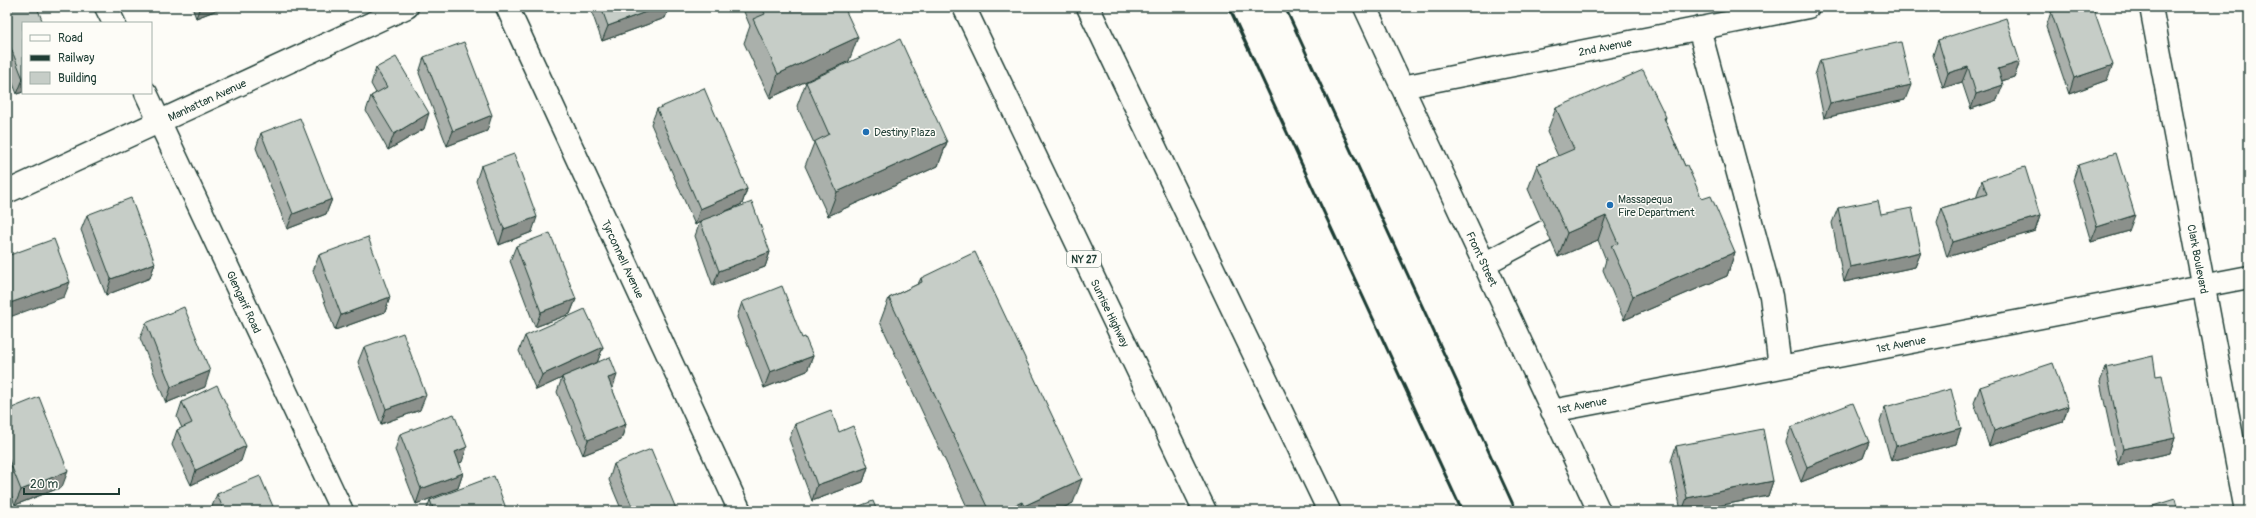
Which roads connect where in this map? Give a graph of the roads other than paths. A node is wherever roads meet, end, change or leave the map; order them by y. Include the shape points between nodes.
1 (106, 7) edge
2 (407, 7) edge
3 (507, 7) edge
4 (964, 7) edge
5 (1088, 7) edge
6 (1365, 7) edge
7 (1808, 7) edge
8 (2150, 7) edge
9 (114, 22) edge
10 (1699, 28) junction
11 (1402, 87) junction
12 (146, 94) edge
13 (159, 122) junction
14 (7, 192) edge
15 (1546, 231) dead end
16 (1484, 264) junction
17 (2249, 277) edge
18 (2204, 286) junction
19 (1780, 367) junction
20 (1552, 411) junction
21 (342, 511) edge
22 (740, 511) edge
23 (1205, 511) edge
24 (1329, 511) edge
25 (1599, 511) edge
26 (2246, 511) edge

1 - 9 main road
2 - 13 main road, Manhattan Avenue
3 - 22 main road, Tyrconnell Avenue
4 - 23 main road, Sunrise Highway / NY 27
5 - 24 main road
6 - 11 main road, Front Street
7 - 10 main road, 2nd Avenue
8 - 18 main road, Clark Boulevard
10 - 11 main road, 2nd Avenue
10 - 19 main road via 1771,296
11 - 16 main road, Front Street
12 - 13 main road, Glengarif Road
13 - 14 main road, Manhattan Avenue
13 - 21 main road, Glengarif Road
15 - 16 main road
16 - 20 main road, Front Street
17 - 18 main road, 1st Avenue
18 - 19 main road, 1st Avenue
18 - 26 main road, Clark Boulevard
19 - 20 main road, 1st Avenue
20 - 25 main road, Front Street

